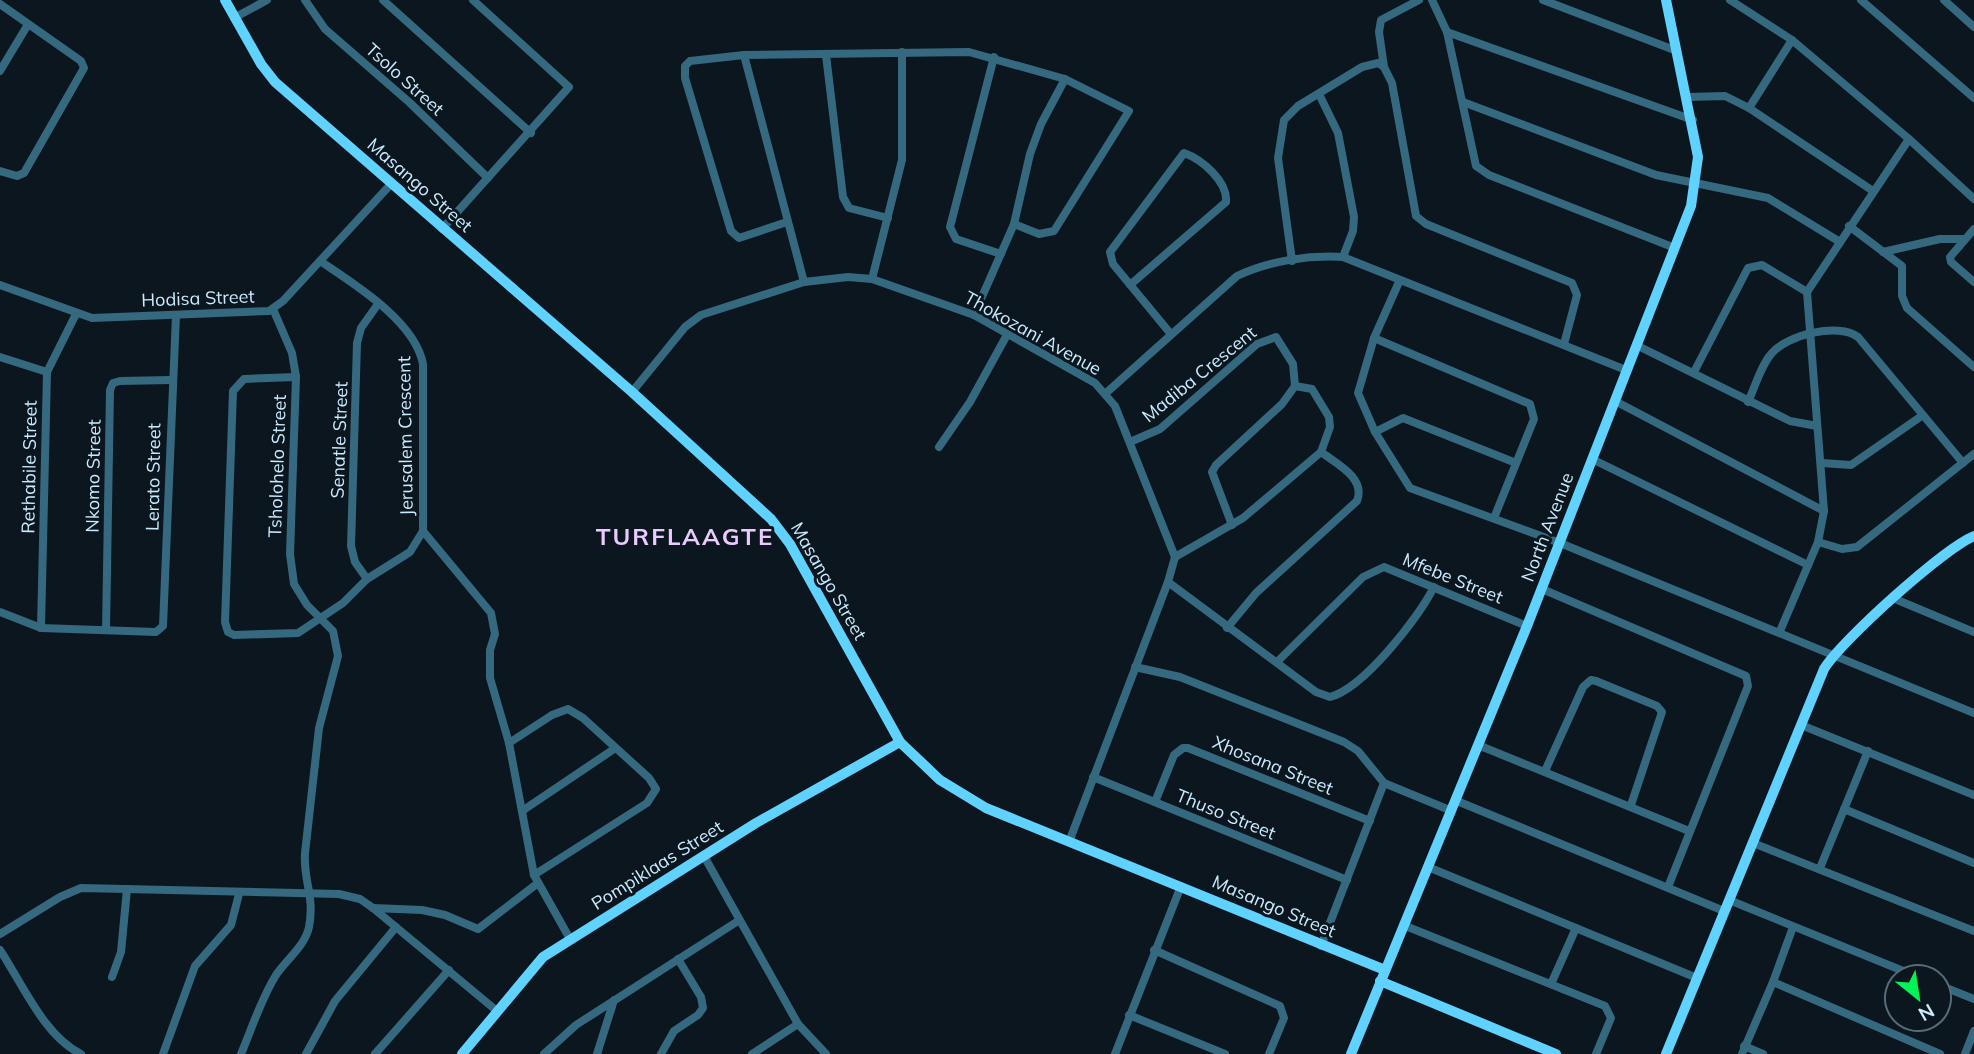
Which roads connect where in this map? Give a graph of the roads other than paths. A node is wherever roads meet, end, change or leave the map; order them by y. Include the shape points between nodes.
1 (225, 0) edge
2 (267, 0) edge
3 (305, 0) edge
4 (383, 0) edge
5 (473, 0) edge
6 (1419, 0) edge
7 (1432, 0) edge
8 (1543, 0) edge
9 (1666, 0) edge
10 (1730, 0) edge
11 (1861, 0) edge
12 (1944, 0) edge
13 (0, 4) edge
14 (234, 18) junction
15 (27, 26) junction
16 (1974, 27) edge
17 (1447, 32) junction
18 (1792, 40) junction
19 (902, 51) junction
20 (1677, 51) junction
21 (744, 55) junction
22 (826, 55) junction
23 (994, 57) junction
24 (1384, 67) junction
25 (0, 71) edge
26 (1065, 79) junction
27 (1972, 92) edge
28 (1319, 93) junction
29 (1688, 97) junction
30 (1463, 102) junction
31 (1749, 108) junction
32 (1693, 120) junction
33 (531, 133) junction
34 (1909, 139) junction
35 (0, 171) edge
36 (488, 178) junction
37 (391, 184) junction
38 (1697, 184) junction
39 (1872, 191) junction
40 (1974, 199) edge
41 (888, 218) junction
42 (787, 222) junction
43 (1014, 224) junction
44 (1849, 226) junction
45 (442, 229) junction
46 (1974, 229) edge
47 (1965, 239) junction
48 (1840, 242) junction
49 (1675, 248) junction
50 (1884, 252) junction
51 (1001, 254) junction
52 (1343, 257) junction
53 (320, 261) junction
54 (1292, 261) junction
55 (872, 279) junction
56 (804, 282) junction
57 (1399, 282) junction
58 (1974, 282) edge
59 (0, 285) edge
60 (1130, 285) junction
61 (1807, 292) junction
62 (378, 304) junction
63 (273, 309) junction
64 (76, 314) junction
65 (176, 315) junction
66 (974, 315) junction
67 (1008, 333) junction
68 (1170, 333) junction
69 (1809, 333) junction
70 (1374, 338) junction
71 (1564, 344) junction
72 (1636, 345) junction
73 (0, 357) edge
74 (1974, 368) edge
75 (1626, 370) junction
76 (47, 372) junction
77 (1694, 372) junction
78 (296, 377) junction
79 (171, 380) junction
80 (1295, 386) junction
81 (632, 392) junction
82 (1106, 393) junction
83 (1615, 401) junction
84 (1748, 402) junction
85 (1923, 415) junction
86 (1817, 426) junction
87 (1375, 432) junction
88 (1130, 442) junction
89 (939, 447) dead end
90 (1321, 452) junction
91 (1974, 454) edge
92 (1592, 459) junction
93 (1516, 463) junction
94 (1822, 463) junction
95 (1963, 463) junction
96 (1824, 511) junction
97 (1494, 518) junction
98 (1232, 525) junction
99 (422, 531) junction
100 (1974, 537) edge
101 (1818, 542) junction
102 (1560, 543) junction
103 (1175, 557) junction
104 (1808, 565) junction
105 (367, 579) junction
106 (1168, 582) junction
107 (1434, 587) junction
108 (1542, 589) junction
109 (1895, 599) junction
110 (0, 612) edge
111 (323, 618) junction
112 (1527, 626) junction
113 (41, 628) junction
114 (1227, 628) junction
115 (106, 630) junction
116 (1780, 631) junction
117 (1974, 632) edge
118 (1833, 655) junction
119 (1277, 662) junction
120 (1135, 667) junction
121 (1974, 713) edge
122 (1801, 725) junction
123 (900, 742) junction
124 (509, 743) junction
125 (1478, 745) junction
126 (614, 749) junction
127 (1868, 751) junction
128 (1545, 771) junction
129 (1093, 777) junction
130 (1384, 783) junction
131 (1974, 795) edge
132 (1155, 802) junction
133 (1631, 805) junction
134 (1454, 806) junction
135 (1844, 809) junction
136 (522, 811) junction
137 (1370, 821) junction
138 (1689, 831) junction
139 (1069, 842) junction
140 (1752, 842) junction
141 (704, 856) junction
142 (1974, 863) edge
143 (1428, 867) junction
144 (1819, 868) junction
145 (536, 879) junction
146 (1347, 880) junction
147 (1181, 887) junction
148 (1668, 887) junction
149 (127, 889) junction
150 (239, 894) junction
151 (312, 896) junction
152 (1726, 906) junction
153 (373, 908) junction
154 (738, 921) junction
155 (1403, 925) junction
156 (396, 927) junction
157 (1793, 927) junction
158 (1576, 928) junction
159 (1974, 931) edge
160 (0, 934) edge
161 (570, 939) junction
162 (1321, 946) junction
163 (0, 950) edge
164 (1154, 950) junction
165 (678, 959) junction
166 (1883, 963) edge
167 (449, 970) junction
168 (1385, 970) junction
169 (112, 977) dead end
170 (1697, 978) junction
171 (1380, 981) junction
172 (1773, 982) junction
173 (1551, 984) junction
174 (1953, 991) edge
175 (1974, 999) edge
176 (614, 1000) junction
177 (496, 1011) junction
178 (1129, 1015) junction
179 (798, 1024) junction
180 (1974, 1031) edge
181 (1743, 1050) edge
182 (755, 1053) edge
183 (81, 1054) edge
184 (163, 1054) edge
185 (242, 1054) edge
186 (306, 1054) edge
187 (375, 1054) edge
188 (462, 1054) edge
189 (544, 1054) edge
190 (597, 1054) edge
191 (661, 1054) edge
192 (825, 1054) edge
193 (1115, 1054) edge
194 (1225, 1054) edge
195 (1269, 1054) edge
196 (1350, 1054) edge
197 (1556, 1054) edge
198 (1596, 1054) edge
199 (1666, 1054) edge
200 (1763, 1054) edge
201 (1940, 1054) edge
202 (1965, 1054) edge

1 - 14 street, Masango Street
2 - 14 street
3 - 36 street, Tsolo Street via 325,29
4 - 33 street
5 - 33 street via 569,85
6 - 24 street via 1381,20
7 - 17 street
8 - 20 street
9 - 20 street, North Avenue
10 - 18 street
11 - 27 street
12 - 16 street
13 - 15 street
14 - 37 street, Masango Street via 275,82
15 - 25 street
15 - 35 street via 81,61 84,68 24,173 16,176
17 - 30 street
17 - 32 street
18 - 31 street
18 - 34 street
19 - 22 street
19 - 23 street
19 - 41 street via 902,160
20 - 29 street, North Avenue
21 - 22 street
21 - 42 street
21 - 42 street via 690,61 685,78 731,231 747,236
22 - 41 street via 843,197 855,211
23 - 26 street
23 - 51 street via 950,227 956,239
24 - 28 street via 1371,63
24 - 71 street via 1392,83 1416,216 1572,283 1577,295
26 - 43 street via 1030,154
26 - 43 street via 1129,111 1054,231 1038,234
28 - 52 street via 1338,133 1353,217
28 - 54 street via 1289,113 1278,144
29 - 31 street via 1726,96
29 - 32 street, North Avenue
30 - 38 street via 1656,175
30 - 49 street via 1480,170
31 - 39 street
32 - 38 street, North Avenue
33 - 36 street
34 - 39 street
34 - 40 street
36 - 45 street
37 - 45 street, Masango Street
37 - 53 street, Hodisa Street
38 - 48 street via 1768,198
38 - 49 street, North Avenue
39 - 44 street
41 - 55 street
42 - 56 street
43 - 51 street
44 - 48 street
44 - 50 street
45 - 81 street, Masango Street
46 - 47 street
47 - 50 street via 1920,242
47 - 58 street via 1950,260
48 - 61 street
49 - 72 street, North Avenue
50 - 74 street via 1902,266 1902,296 1908,308
51 - 66 street
52 - 54 street
52 - 57 street
53 - 62 street, Jerusalem Crescent
53 - 63 street, Hodisa Street
54 - 68 street via 1237,276
55 - 56 street, Thokozani Avenue
55 - 66 street, Thokozani Avenue
56 - 81 street, Thokozani Avenue via 701,315 685,327
57 - 70 street
57 - 71 street
59 - 64 street, Hodisa Street
60 - 60 street via 1226,202 1224,190 1195,157 1184,153 1112,245 1113,264
60 - 68 street
61 - 69 street
61 - 77 street via 1762,265 1748,268
62 - 99 street, Jerusalem Crescent via 403,326 421,353
62 - 105 street, Senatle Street via 361,328 357,343 351,546
63 - 65 street, Hodisa Street
63 - 78 street, Tsholohelo Street via 292,353
64 - 65 street, Hodisa Street via 93,318
64 - 76 street, Rethabile Street
65 - 79 street, Lerato Street
66 - 67 street, Thokozani Avenue
67 - 82 street, Thokozani Avenue
67 - 89 street via 964,413
68 - 82 street
69 - 84 street via 1771,353
69 - 85 street via 1851,331
69 - 86 street
70 - 87 street via 1358,393
70 - 93 street via 1530,404 1534,419
71 - 75 street
72 - 75 street, North Avenue
72 - 77 street
73 - 76 street
75 - 83 street, North Avenue
76 - 113 street, Rethabile Street
77 - 84 street
78 - 111 street, Tsholohelo Street via 290,564 302,598
78 - 111 street, Jerusalem Crescent via 244,379 233,391 225,622 234,635 287,635
79 - 115 street, Lerato Street via 163,626 152,632
79 - 115 street, Nkomo Street via 120,380 110,390
80 - 88 street, Madiba Crescent via 1293,364 1280,340 1270,337 1160,429
80 - 90 street via 1312,389 1329,417
80 - 98 street via 1212,472
81 - 123 street, Masango Street via 771,519 790,544
82 - 88 street, Thokozani Avenue
83 - 92 street, North Avenue
83 - 96 street
84 - 86 street via 1790,421
85 - 94 street via 1852,465
85 - 95 street
86 - 94 street
87 - 93 street via 1403,418
87 - 97 street via 1410,488
88 - 103 street, Thokozani Avenue
90 - 98 street
90 - 114 street via 1349,472 1360,493 1357,501 1256,593
91 - 95 street
92 - 102 street, North Avenue
92 - 104 street
93 - 97 street
94 - 96 street
95 - 101 street via 1857,547 1842,550
96 - 101 street
97 - 102 street
98 - 103 street
99 - 105 street, Jerusalem Crescent via 415,548
99 - 124 street via 491,613 495,634 489,678
100 - 109 street
101 - 104 street
102 - 108 street, North Avenue
102 - 116 street
103 - 106 street
104 - 116 street
105 - 111 street, Jerusalem Crescent
106 - 114 street
106 - 120 street
107 - 112 street, Mfebe Street
107 - 119 street, Mfebe Street via 1384,567 1370,572
107 - 119 street via 1412,626 1338,695 1323,695
108 - 112 street, North Avenue
108 - 138 street via 1746,676 1748,686
109 - 117 street
109 - 118 street
110 - 113 street
111 - 151 street, Tsholohelo Street via 333,631 338,656 319,728 304,866
112 - 125 street, North Avenue
113 - 115 street
114 - 119 street
116 - 118 street
118 - 121 street
118 - 122 street
120 - 129 street
120 - 130 street via 1180,677 1343,741
122 - 127 street
122 - 140 street
123 - 139 street, Masango Street via 963,796
123 - 141 street, Pompiklaas Street
124 - 126 street via 568,709
124 - 136 street
125 - 128 street
125 - 134 street, North Avenue
126 - 136 street
126 - 145 street via 655,784 654,794
127 - 131 street
127 - 135 street
128 - 133 street
128 - 133 street via 1583,687 1591,680 1608,685 1662,712
129 - 132 street, Thuso Street
129 - 139 street
130 - 134 street
130 - 137 street
132 - 137 street, Xhosana Street via 1174,755 1188,748
132 - 146 street, Thuso Street
133 - 138 street
134 - 143 street, North Avenue
134 - 148 street
135 - 142 street
135 - 144 street
136 - 145 street
137 - 146 street
138 - 148 street
139 - 147 street, Masango Street
140 - 144 street
140 - 152 street
141 - 154 street
141 - 161 street, Pompiklaas Street
143 - 155 street, North Avenue
143 - 158 street
144 - 159 street
145 - 153 street via 478,929 422,910
145 - 161 street
146 - 162 street
147 - 162 street, Masango Street
147 - 164 street
148 - 152 street
149 - 150 street
149 - 160 street via 81,888
149 - 169 street via 121,952
150 - 151 street
150 - 184 street via 231,925 195,965
151 - 153 street via 352,896
151 - 185 street, Tsholohelo Street via 307,934 268,990
152 - 157 street
152 - 170 street
153 - 156 street
154 - 165 street
154 - 179 street
155 - 168 street, North Avenue
155 - 173 street
156 - 167 street
156 - 186 street via 335,1001
157 - 166 street
157 - 172 street
158 - 170 street
158 - 173 street
161 - 177 street, Pompiklaas Street via 543,957
162 - 168 street, Masango Street
163 - 183 street via 57,1035
164 - 178 street
164 - 195 street via 1280,1006 1284,1018
165 - 176 street
165 - 191 street via 703,1008 674,1031
167 - 177 street
167 - 187 street
168 - 171 street, North Avenue
170 - 199 street
171 - 196 street, North Avenue
171 - 197 street
172 - 181 street
172 - 201 street
173 - 198 street via 1609,1009 1611,1018
174 - 175 street
176 - 189 street via 568,1031
176 - 190 street
177 - 188 street, Pompiklaas Street
178 - 193 street
178 - 194 street
179 - 182 street
179 - 192 street
180 - 202 street
181 - 200 street

